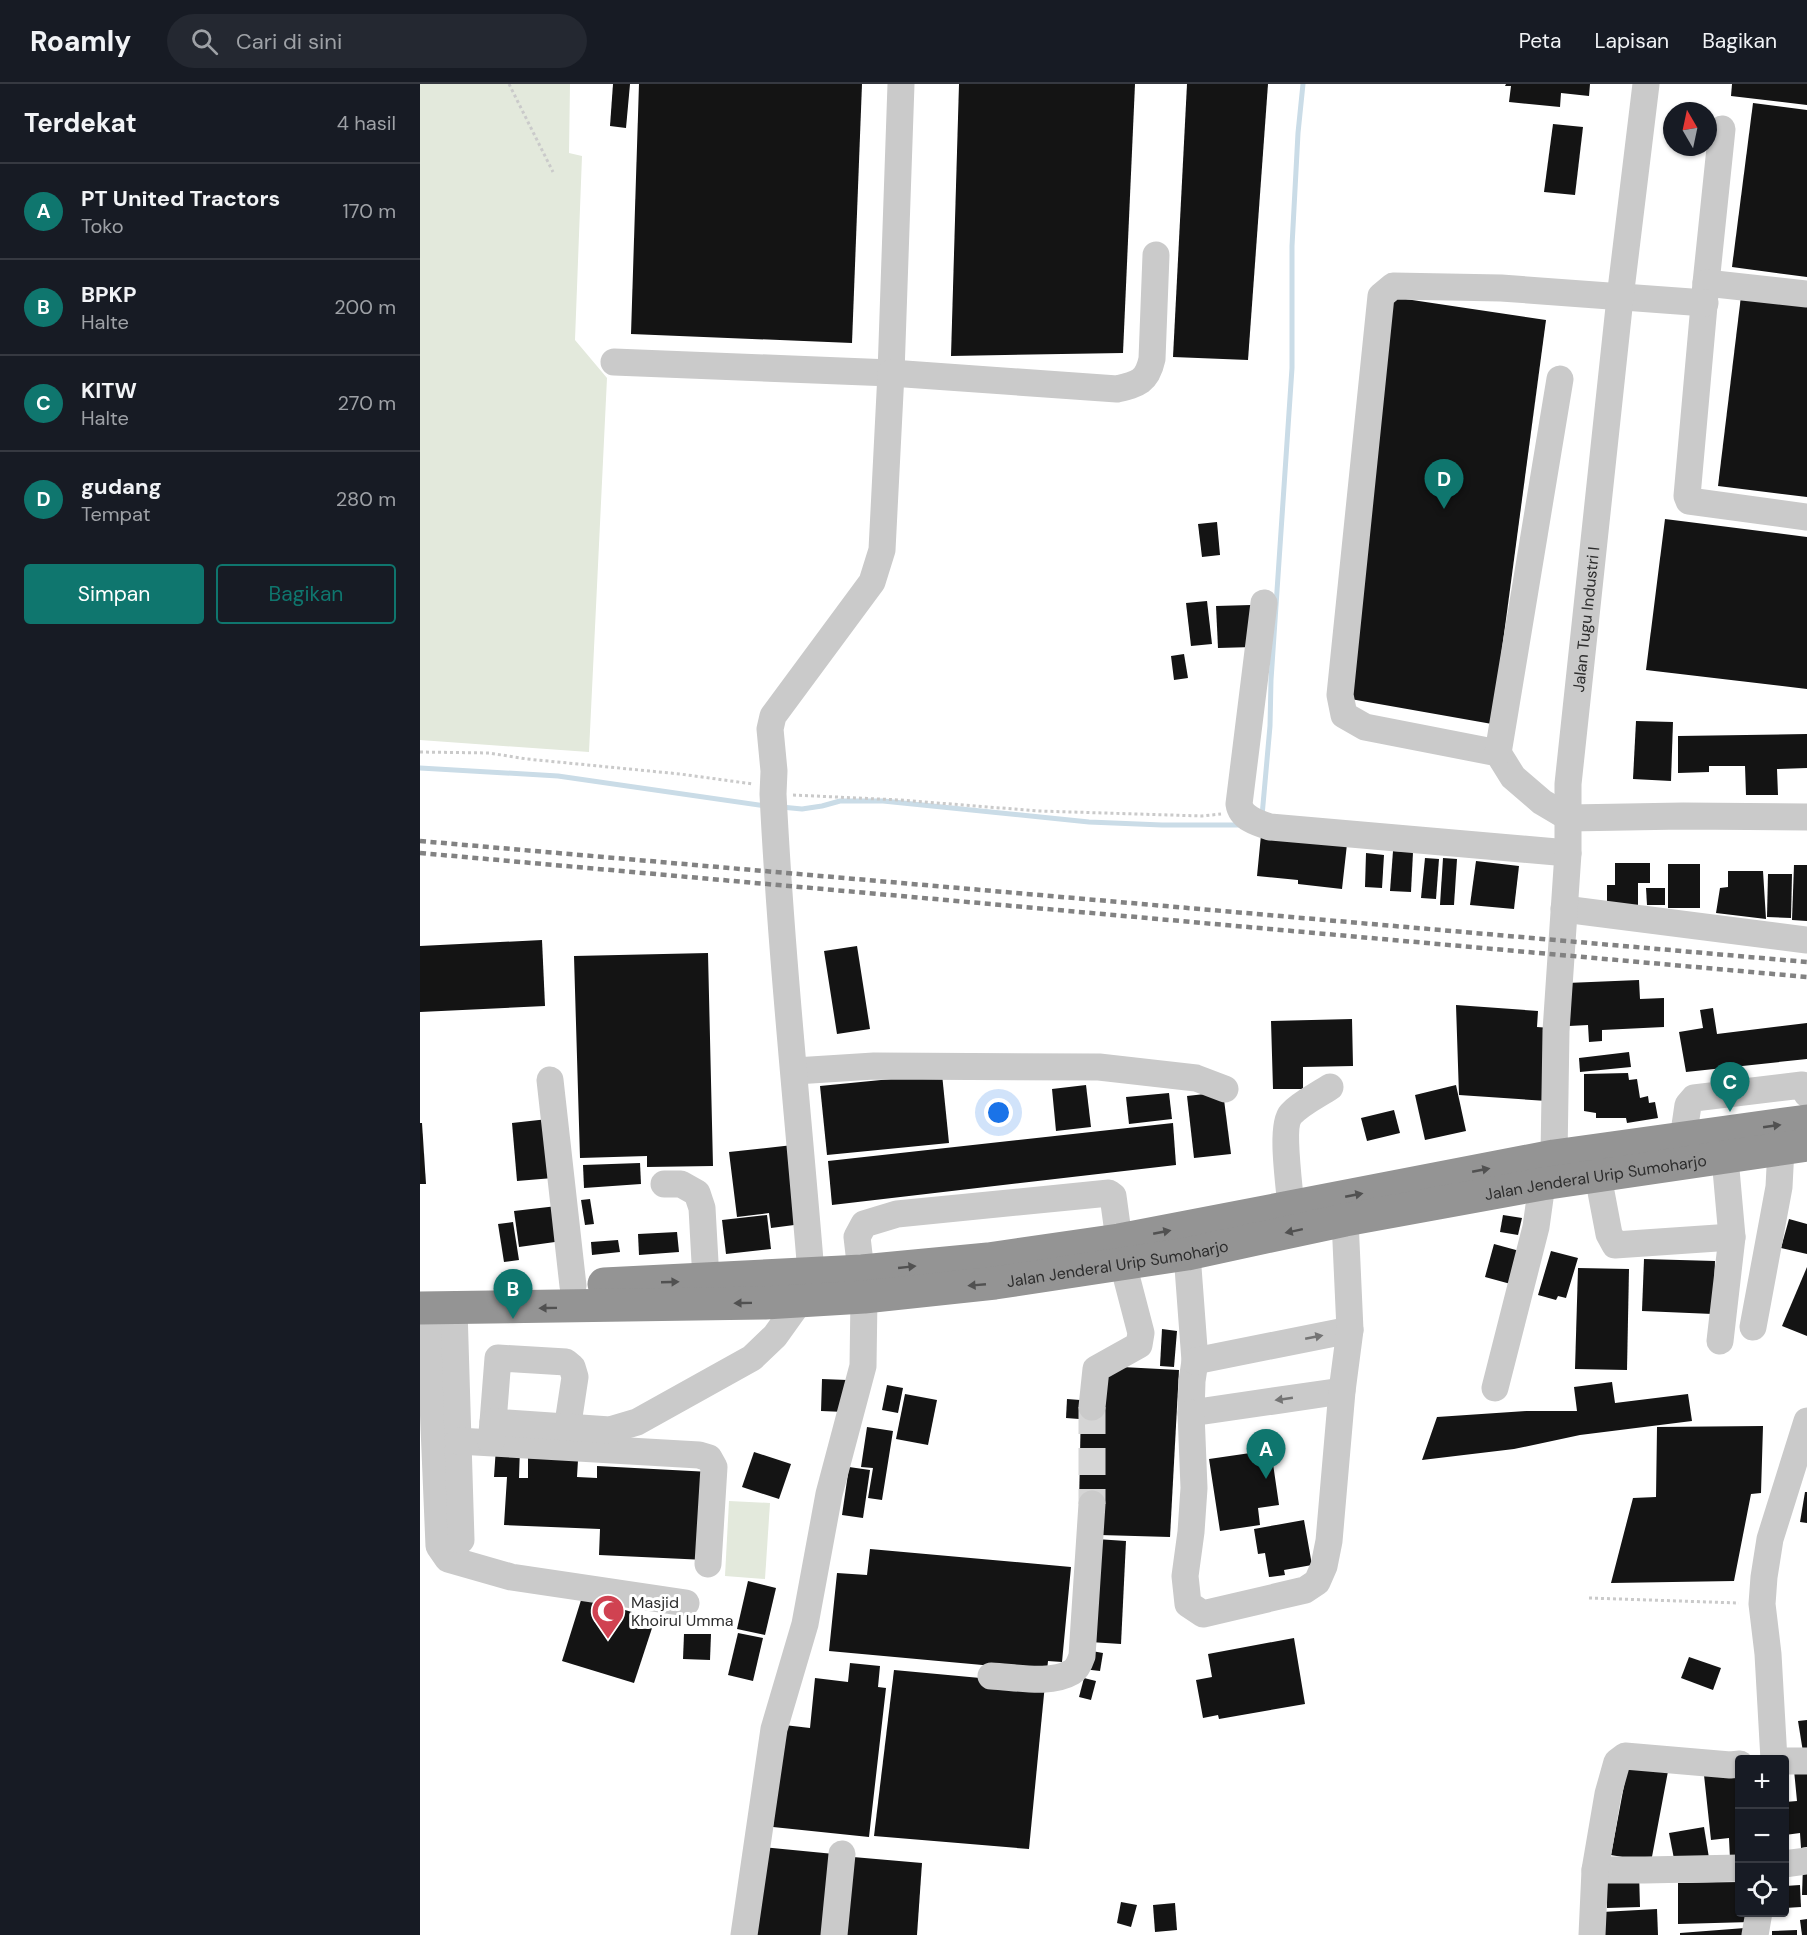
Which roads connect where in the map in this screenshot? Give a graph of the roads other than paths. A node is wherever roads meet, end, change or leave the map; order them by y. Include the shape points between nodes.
1 (901, 84) edge
2 (1646, 84) edge
3 (1722, 129) dead end
4 (1156, 255) dead end
5 (1706, 293) junction
6 (1807, 294) edge
7 (1620, 298) junction
8 (614, 362) dead end
9 (891, 373) junction
10 (1560, 379) dead end
11 (1807, 516) edge
12 (1264, 603) dead end
13 (1498, 753) junction
14 (1807, 817) edge
15 (1569, 818) junction
16 (1568, 853) junction
17 (1564, 909) junction
18 (1807, 940) edge
19 (795, 1071) junction
20 (550, 1080) dead end
21 (1330, 1087) dead end
22 (1225, 1089) dead end
23 (1807, 1094) edge
24 (1807, 1121) edge
25 (1683, 1139) junction
26 (1794, 1146) edge
27 (1725, 1158) junction
28 (1548, 1170) junction
29 (1599, 1176) junction
30 (664, 1184) dead end
31 (1291, 1208) junction
32 (1345, 1220) junction
33 (1731, 1237) junction
34 (1121, 1252) junction
35 (1187, 1254) junction
36 (706, 1280) junction
37 (863, 1284) junction
38 (573, 1286) junction
39 (805, 1287) junction
40 (431, 1303) edge
41 (1753, 1327) dead end
42 (1350, 1330) junction
43 (1720, 1341) dead end
44 (1195, 1361) junction
45 (1495, 1388) dead end
46 (1342, 1391) junction
47 (1092, 1407) tunnel mouth
48 (1191, 1413) junction
49 (1807, 1421) edge
50 (492, 1432) junction
51 (566, 1437) junction
52 (458, 1441) junction
53 (1092, 1504) tunnel mouth
54 (461, 1540) dead end
55 (708, 1564) dead end
56 (686, 1603) dead end
57 (991, 1676) dead end
58 (1774, 1755) edge
59 (1789, 1761) edge
60 (1807, 1761) edge
61 (1735, 1764) edge
62 (842, 1854) dead end
63 (1807, 1861) edge
64 (1789, 1863) edge
65 (1735, 1868) edge
66 (1595, 1870) junction
67 (1758, 1917) edge
68 (744, 1935) edge
69 (834, 1935) edge
70 (1592, 1935) edge
71 (1755, 1935) edge

1 - 9 street
2 - 7 street, Jalan Tugu Industri I
3 - 5 street
4 - 9 street via 1152,360 1143,380 1133,386 1118,389
5 - 6 street
5 - 7 street
5 - 11 street via 1689,501
7 - 13 street via 1501,288 1393,286 1381,296 1340,695 1344,716 1365,727
7 - 15 street, Jalan Tugu Industri I via 1568,784
8 - 9 street
9 - 19 street via 882,550 872,582 773,716 770,729 781,934
10 - 13 street
12 - 16 street via 1239,804 1248,817 1270,827
13 - 15 street via 1513,777
14 - 15 street
15 - 16 street, Jalan Tugu Industri I
16 - 17 street, Jalan Tugu Industri I
17 - 18 street
17 - 28 street, Jalan Tugu Industri I
19 - 22 street via 874,1066 1099,1067 1196,1078
19 - 39 street
20 - 38 street
21 - 31 street via 1287,1120
23 - 25 street via 1802,1085 1694,1098 1688,1105
25 -> 24 highway, Jalan Jenderal Urip Sumoharjo
25 - 28 highway, Jalan Jenderal Urip Sumoharjo
26 - 27 highway, Jalan Jenderal Urip Sumoharjo
26 - 41 street via 1779,1187
27 - 29 highway, Jalan Jenderal Urip Sumoharjo
27 - 33 street
28 - 29 highway, Jalan Jenderal Urip Sumoharjo
31 -> 28 highway, Jalan Jenderal Urip Sumoharjo
28 - 32 highway, Jalan Jenderal Urip Sumoharjo
28 - 45 street, Jalan Tugu Industri I
29 - 33 street via 1609,1234 1615,1245
30 - 36 street via 681,1184 697,1192 702,1208
34 -> 31 highway, Jalan Jenderal Urip Sumoharjo
32 -> 35 highway, Jalan Jenderal Urip Sumoharjo
32 - 42 street
33 - 43 street
34 - 35 highway, Jalan Jenderal Urip Sumoharjo
34 - 37 highway, Jalan Jenderal Urip Sumoharjo via 988,1259
34 - 37 street via 1113,1196 1109,1192 897,1214 864,1224 857,1237
34 - 47 street via 1141,1333 1139,1345 1096,1369
35 - 44 street
38 -> 36 highway, Jalan Jenderal Urip Sumoharjo
36 - 39 highway, Jalan Jenderal Urip Sumoharjo
37 - 39 highway, Jalan Jenderal Urip Sumoharjo
37 - 68 street via 863,1366 829,1494 806,1624 774,1729
38 - 40 highway, Jalan Jenderal Urip Sumoharjo
39 -> 40 highway, Jalan Jenderal Urip Sumoharjo via 631,1306
39 - 51 street via 775,1336 752,1358 637,1422
40 - 52 street
40 - 56 street via 438,1546 448,1559 511,1577
44 -> 42 street
42 - 46 street
44 - 48 street
46 -> 48 street
46 - 48 street via 1329,1541 1317,1582 1305,1590 1203,1614 1188,1604 1185,1576 1194,1488
49 - 58 street via 1770,1539 1764,1577 1762,1604
50 - 51 street
50 - 51 street via 498,1358 559,1360 572,1367 575,1377
50 - 52 street
51 - 55 street via 709,1458 714,1467
52 - 54 street
53 - 57 street via 1080,1663 1074,1671 1050,1679
59 - 60 street
61 - 66 street via 1625,1756 1617,1762
62 - 69 street
63 - 64 street
65 - 66 street
66 - 70 street
67 - 71 street

